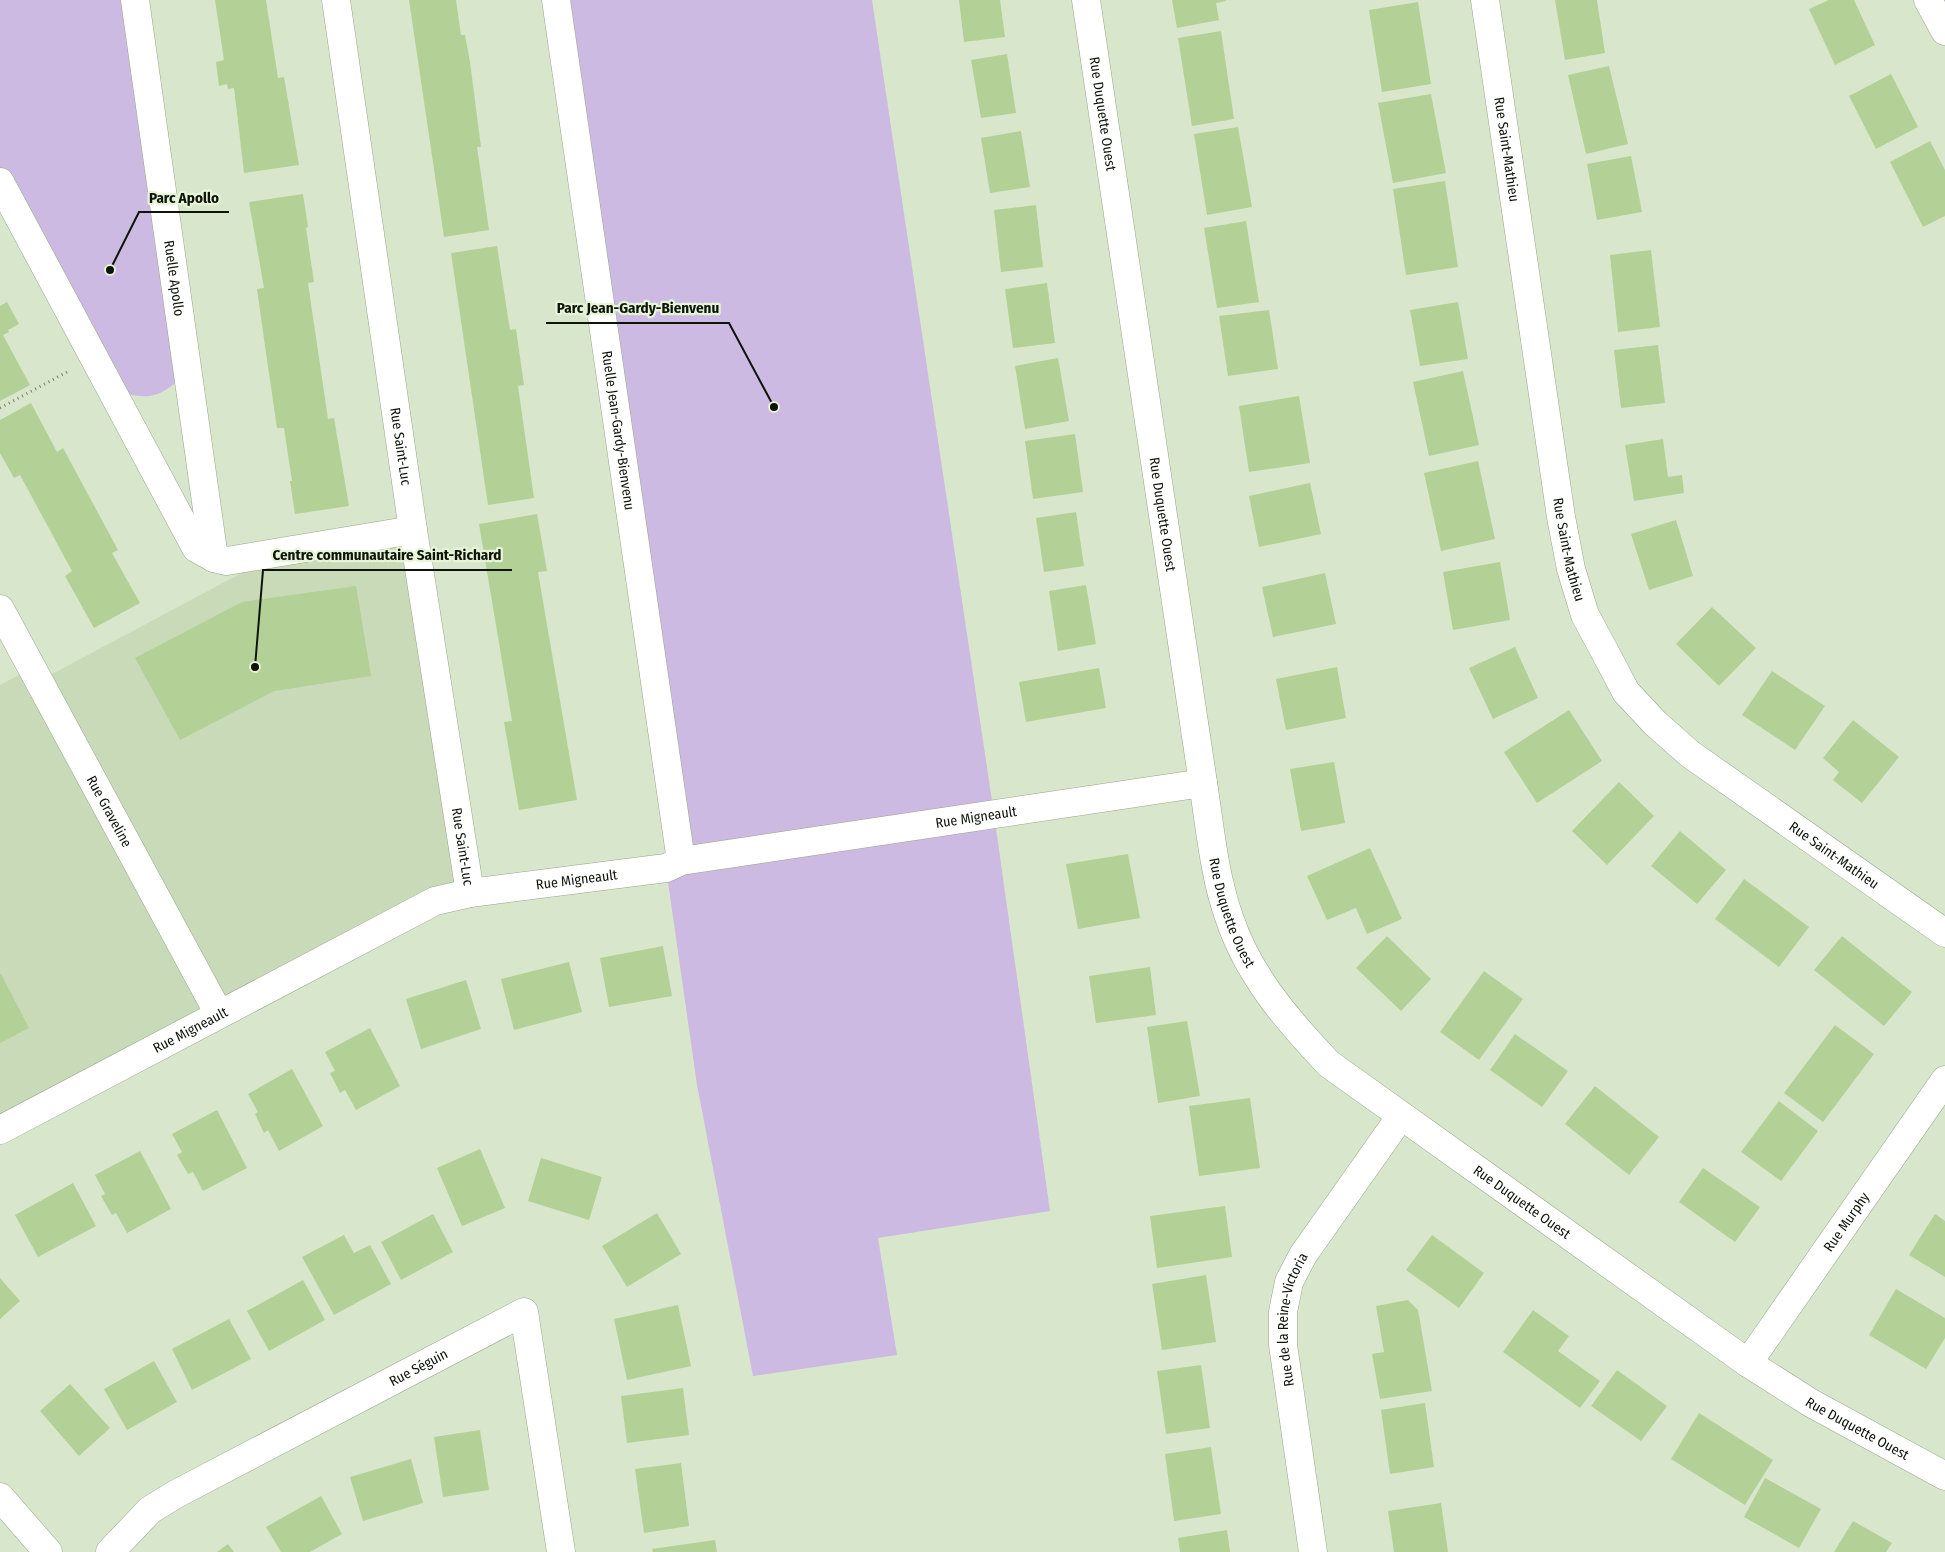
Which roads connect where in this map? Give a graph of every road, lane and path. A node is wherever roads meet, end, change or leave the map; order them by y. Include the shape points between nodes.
1 (135, 0) edge
2 (336, 0) edge
3 (556, 0) edge
4 (1086, 0) edge
5 (1485, 0) edge
6 (1928, 0) edge
7 (1945, 31) edge
8 (0, 182) edge
9 (94, 358) junction
10 (0, 408) edge
11 (413, 530) junction
12 (214, 558) junction
13 (0, 609) edge
14 (1203, 783) junction
15 (681, 861) junction
16 (470, 893) junction
17 (1945, 934) edge
18 (219, 1014) junction
19 (1945, 1080) edge
20 (1401, 1116) junction
21 (0, 1130) edge
22 (1748, 1363) junction
23 (1945, 1476) edge
24 (0, 1497) edge
25 (48, 1552) edge
26 (110, 1552) edge
27 (561, 1552) edge
28 (1313, 1552) edge

1 - 12 street, Ruelle Apollo
2 - 11 street, Rue Saint-Luc
3 - 15 street, Ruelle Jean-Gardy-Bienvenu
4 - 14 street, Rue Duquette Ouest
5 - 17 street, Rue Saint-Mathieu via 1561,517 1585,614 1626,692 1690,754
6 - 7 street
8 - 9 street
9 - 10 path
9 - 12 street via 196,548
11 - 12 street via 227,561
11 - 16 street, Rue Saint-Luc
13 - 18 street, Rue Graveline
14 - 15 street, Rue Migneault
14 - 20 street, Rue Duquette Ouest via 1229,918 1269,996 1329,1064
15 - 16 street, Rue Migneault via 666,868
16 - 18 street, Rue Migneault via 435,902
18 - 21 street, Rue Migneault
19 - 22 street, Rue Murphy
20 - 22 street, Rue Duquette Ouest
20 - 28 street, Rue de la Reine-Victoria via 1303,1255 1289,1282 1283,1312 1283,1345
22 - 23 street, Rue Duquette Ouest via 1811,1403
24 - 25 street
26 - 27 street, Rue Séguin via 150,1510 176,1494 524,1312

